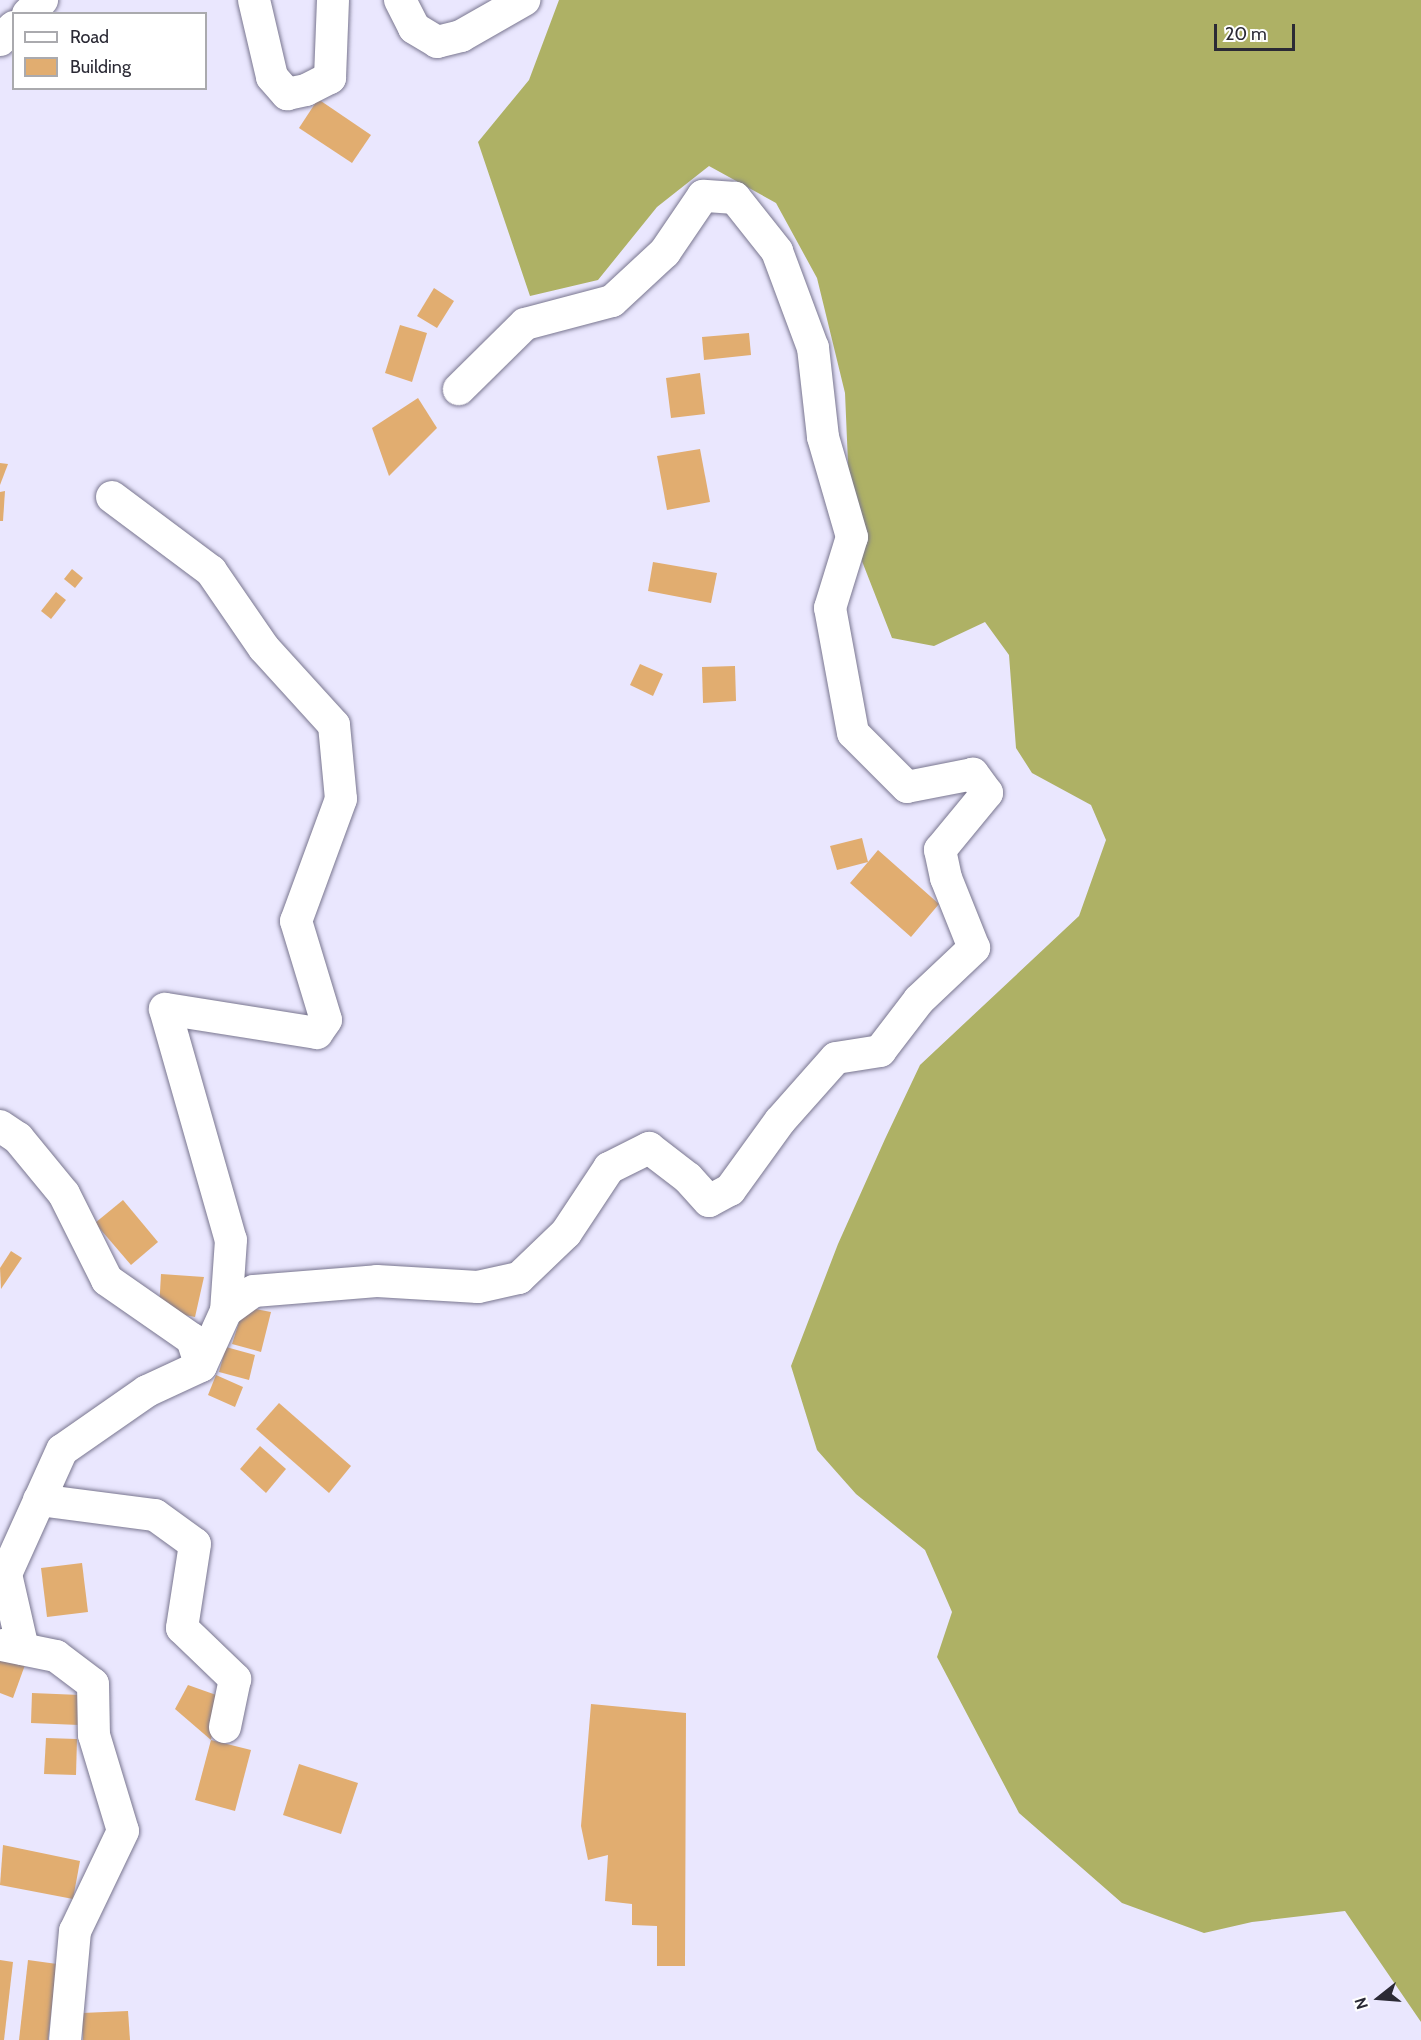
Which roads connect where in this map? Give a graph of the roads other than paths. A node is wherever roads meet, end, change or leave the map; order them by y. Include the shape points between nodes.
1 (42, 0) edge
2 (254, 0) edge
3 (333, 0) edge
4 (400, 0) edge
5 (524, 0) edge
6 (30, 12) edge
7 (12, 29) edge
8 (0, 40) edge
9 (459, 389) dead end
10 (112, 497) dead end
11 (0, 1126) edge
12 (225, 1311) junction
13 (201, 1366) junction
14 (39, 1500) junction
15 (12, 1647) edge
16 (225, 1727) dead end
17 (65, 2040) edge

1 - 6 street
2 - 3 street via 272,77 287,94 330,78
4 - 5 street via 414,28 437,42 456,39
7 - 8 street
9 - 12 street via 525,324 612,301 665,252 703,196 735,198 777,251 813,348 823,437 852,537 830,608 853,732 907,787 973,774 987,793 940,849 946,878 974,948 919,1000 880,1051 836,1058 780,1121 730,1190 709,1201 688,1178 649,1148 609,1168 566,1233 519,1278 478,1287 376,1281 254,1290
10 - 12 street via 211,571 264,648 333,725 341,799 296,921 326,1020 317,1033 165,1009 231,1240
11 - 13 street via 18,1138 64,1194 107,1280 192,1339
12 - 13 street
13 - 14 street via 147,1391 62,1450
14 - 15 street via 6,1574
14 - 16 street via 155,1515 195,1544 182,1628 235,1679
15 - 17 street via 56,1656 93,1684 94,1736 123,1831 75,1931

